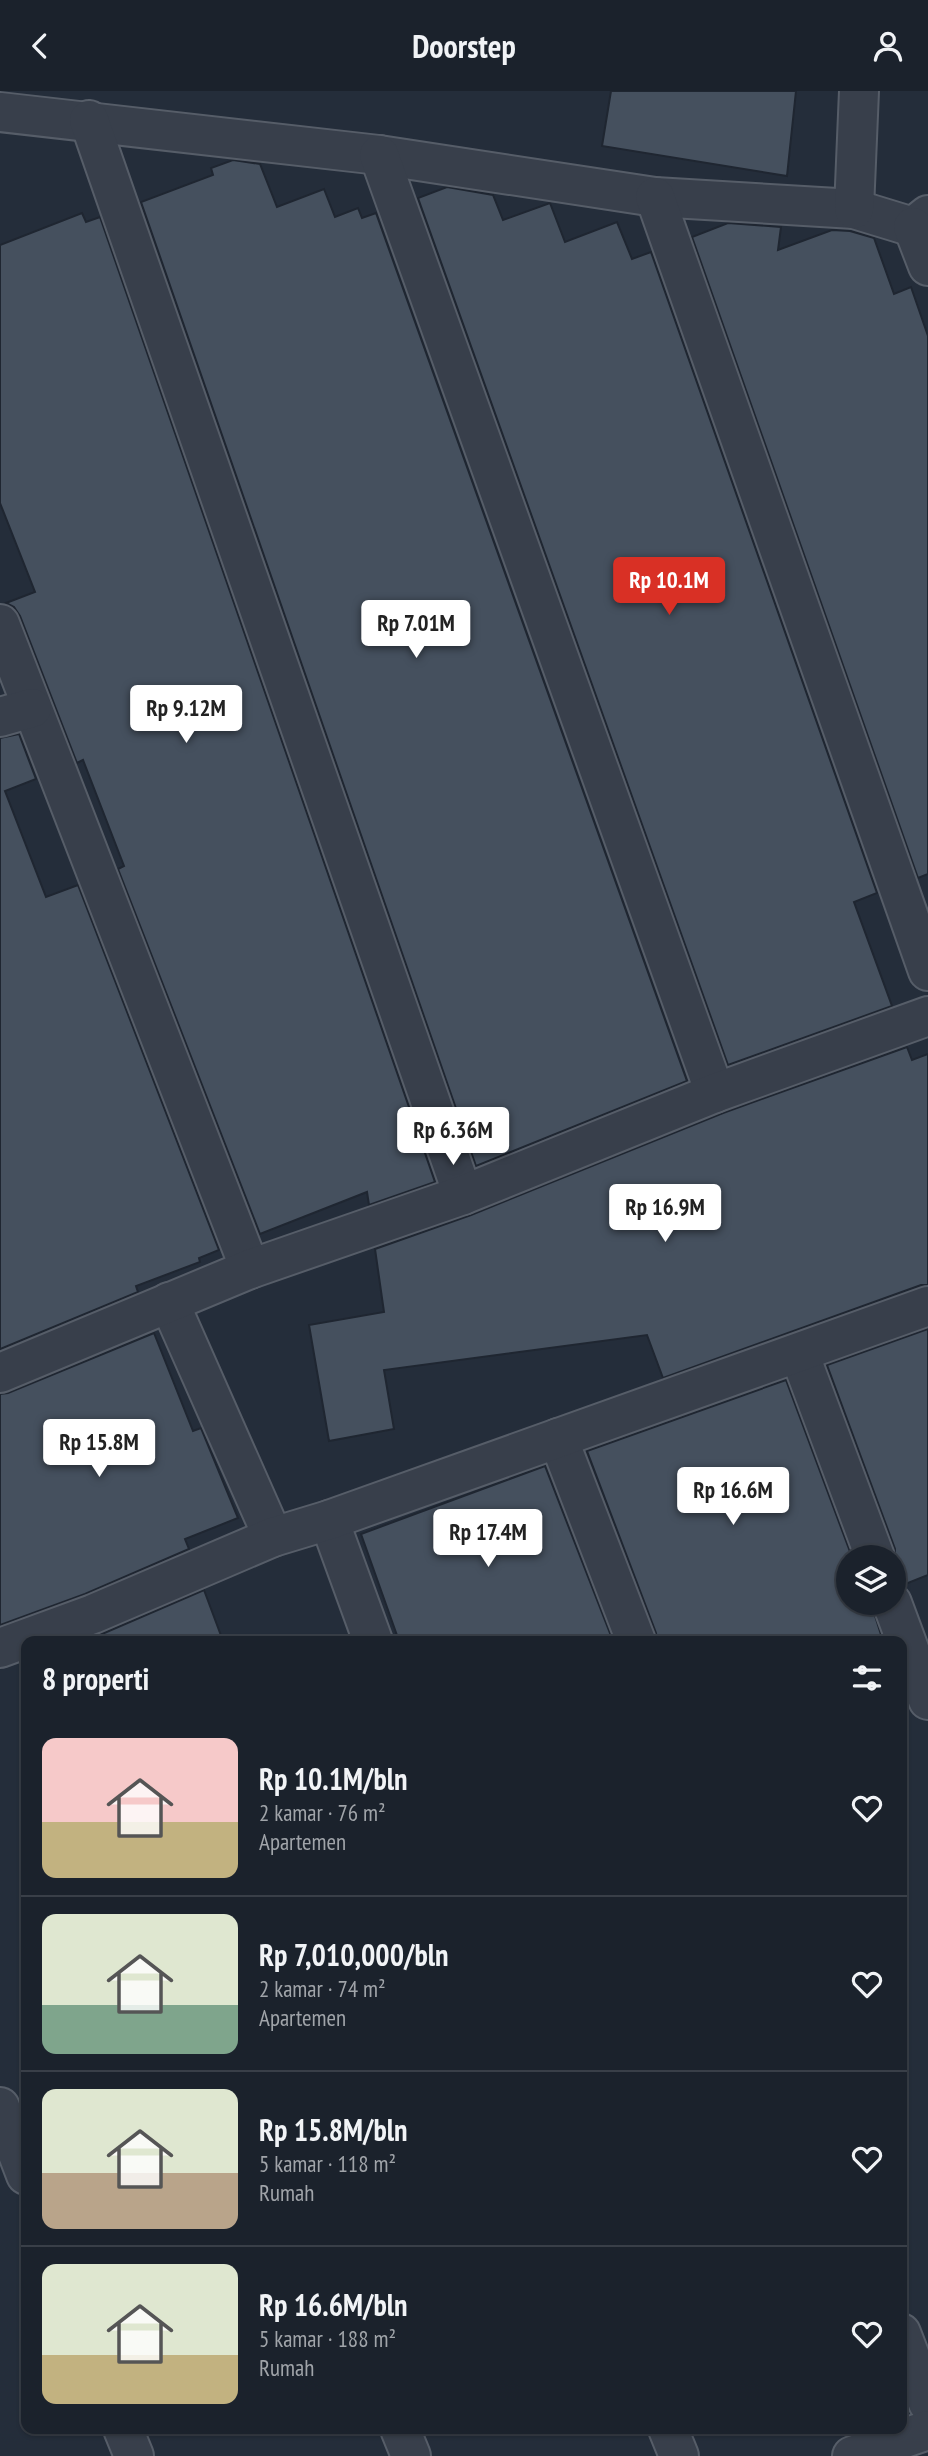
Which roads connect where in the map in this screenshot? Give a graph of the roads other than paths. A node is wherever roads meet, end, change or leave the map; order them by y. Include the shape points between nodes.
1 (859, 91) edge
2 (0, 111) edge
3 (89, 120) junction
4 (379, 155) junction
5 (655, 198) junction
6 (854, 209) junction
7 (920, 221) edge
8 (928, 266) edge
9 (0, 624) edge
10 (16, 712) edge
11 (928, 971) edge
12 (928, 1016) edge
13 (715, 1093) junction
14 (463, 1195) junction
15 (250, 1269) junction
16 (169, 1302) junction
17 (928, 1306) edge
18 (799, 1353) junction
19 (0, 1373) edge
20 (558, 1438) junction
21 (329, 1520) junction
22 (273, 1538) junction
23 (871, 1545) edge
24 (896, 1615) edge
25 (98, 1628) edge
26 (59, 1636) edge
27 (371, 1636) edge
28 (634, 1636) edge
29 (904, 1636) edge
30 (907, 1643) edge
31 (21, 1644) edge
32 (0, 1648) edge
33 (928, 1700) edge
34 (0, 2107) edge
35 (21, 2162) edge
36 (907, 2349) edge
37 (928, 2403) edge
38 (928, 2430) edge
39 (125, 2434) edge
40 (402, 2434) edge
41 (670, 2434) edge
42 (134, 2456) edge
43 (411, 2456) edge
44 (679, 2456) edge
45 (852, 2456) edge

1 - 6 street
2 - 3 street
3 - 4 street
3 - 14 street
4 - 5 street
4 - 13 street
5 - 6 street
5 - 11 street
6 - 7 street
7 - 8 street
9 - 10 street
10 - 15 street
12 - 13 street
13 - 14 street
14 - 15 street
15 - 16 street
16 - 19 street
16 - 22 street
17 - 18 street
18 - 20 street
18 - 23 street
20 - 21 street
20 - 28 street
21 - 22 street
21 - 27 street
22 - 25 street
24 - 29 street
25 - 26 street
30 - 33 street
31 - 32 street
34 - 35 street
36 - 37 street
38 - 45 street
39 - 42 street
40 - 43 street
41 - 44 street

